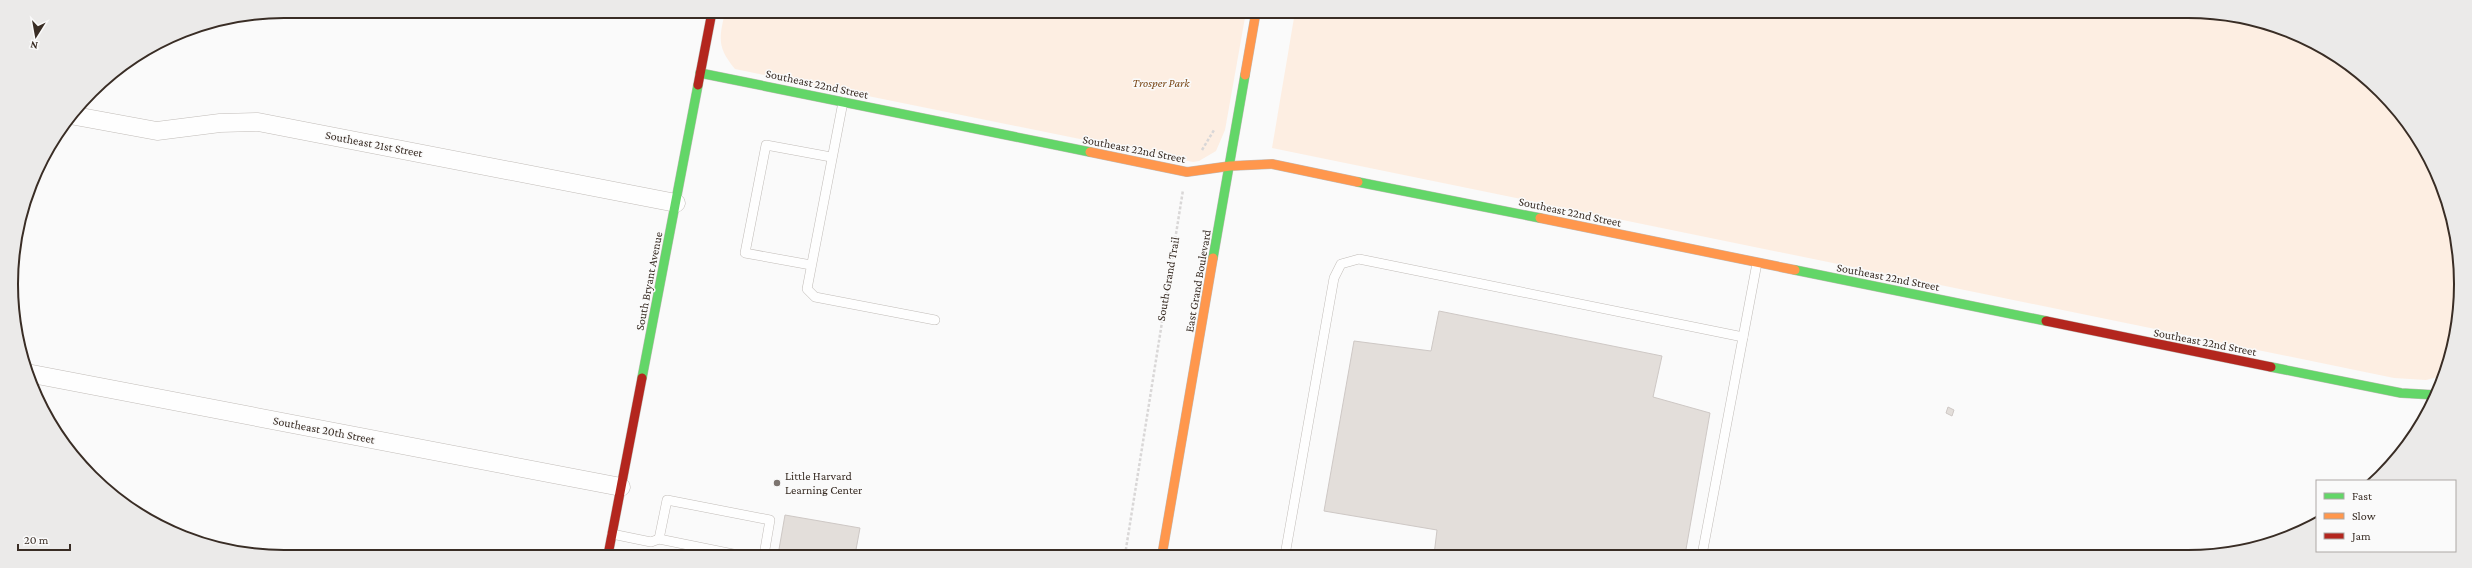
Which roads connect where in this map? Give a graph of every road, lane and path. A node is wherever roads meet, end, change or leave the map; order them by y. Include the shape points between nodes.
1 (711, 18) edge
2 (1255, 18) edge
3 (700, 73) junction
4 (843, 102) junction
5 (78, 116) edge
6 (1216, 126) dead end
7 (831, 157) junction
8 (1230, 166) junction
9 (1187, 172) junction
10 (676, 203) junction
11 (1757, 263) junction
12 (811, 265) junction
13 (935, 320) dead end
14 (1743, 337) junction
15 (34, 374) edge
16 (2430, 395) edge
17 (621, 487) junction
18 (612, 534) junction
19 (658, 540) junction
20 (609, 550) edge
21 (711, 550) edge
22 (765, 550) edge
23 (1126, 550) edge
24 (1163, 550) edge
25 (1286, 550) edge
26 (1703, 550) edge

1 - 3 street, South Bryant Avenue
2 - 8 street, East Grand Boulevard
3 - 4 street, Southeast 22nd Street
3 - 10 street, South Bryant Avenue
4 - 7 lane
4 - 9 street, Southeast 22nd Street
5 - 10 street, Southeast 21st Street via 156,131 233,122 270,124
6 - 9 path, South Grand Trail
7 - 12 lane
7 - 12 lane via 766,144 745,252
8 - 9 street, Southeast 22nd Street
8 - 11 street, Southeast 22nd Street via 1272,164
8 - 24 street, East Grand Boulevard
9 - 23 path, South Grand Trail via 1168,274
10 - 17 street, South Bryant Avenue
11 - 14 lane
11 - 16 street, Southeast 22nd Street via 2401,394
12 - 13 lane via 807,289 815,297
14 - 25 lane via 1359,259 1341,264 1334,278
14 - 26 lane
15 - 17 street, Southeast 20th Street
17 - 18 street, South Bryant Avenue
18 - 19 lane via 651,542
18 - 20 street, South Bryant Avenue
19 - 21 lane
19 - 22 lane via 667,500 770,520

